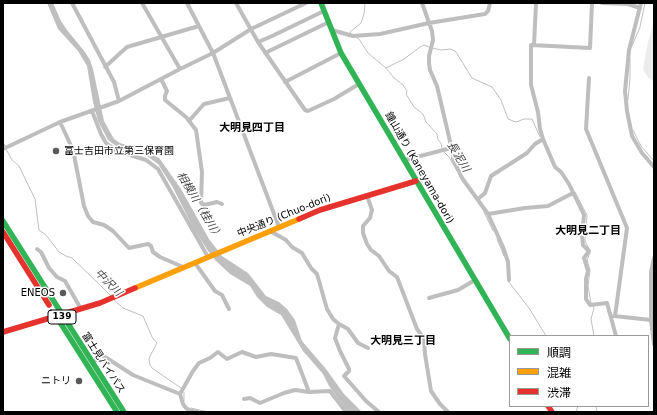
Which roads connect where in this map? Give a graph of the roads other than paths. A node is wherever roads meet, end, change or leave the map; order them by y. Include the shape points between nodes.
1 (72, 3) edge
2 (142, 3) edge
3 (187, 3) edge
4 (236, 3) edge
5 (306, 3) edge
6 (321, 3) edge
7 (422, 3) edge
8 (490, 3) edge
9 (536, 3) edge
10 (592, 3) edge
11 (602, 3) edge
12 (641, 3) edge
13 (640, 8) junction
14 (324, 11) junction
15 (328, 22) junction
16 (429, 23) junction
17 (199, 26) junction
18 (251, 29) junction
19 (332, 30) junction
20 (161, 37) junction
21 (258, 42) junction
22 (534, 45) junction
23 (213, 53) junction
24 (341, 53) junction
25 (265, 54) junction
26 (105, 67) junction
27 (180, 69) junction
28 (589, 78) dead end
29 (161, 80) junction
30 (285, 82) junction
31 (359, 84) junction
32 (230, 98) junction
33 (119, 102) junction
34 (92, 111) junction
35 (189, 121) junction
36 (60, 122) junction
37 (542, 139) junction
38 (4, 148) edge
39 (451, 148) junction
40 (405, 160) junction
41 (654, 167) edge
42 (416, 181) junction
43 (573, 193) junction
44 (367, 196) junction
45 (478, 199) junction
46 (222, 204) dead end
47 (488, 214) junction
48 (3, 221) edge
49 (279, 227) junction
50 (269, 231) junction
51 (3, 232) edge
52 (37, 249) dead end
53 (209, 257) junction
54 (654, 258) edge
55 (195, 263) junction
56 (183, 267) junction
57 (475, 280) junction
58 (509, 280) dead end
59 (429, 298) dead end
60 (81, 309) junction
61 (229, 309) dead end
62 (653, 310) edge
63 (59, 315) junction
64 (613, 317) junction
65 (651, 320) junction
66 (339, 324) junction
67 (3, 332) edge
68 (616, 335) edge
69 (509, 337) edge
70 (654, 344) edge
71 (368, 348) dead end
72 (92, 363) junction
73 (309, 392) junction
74 (180, 394) junction
75 (244, 399) dead end
76 (117, 412) edge
77 (124, 412) edge
78 (197, 412) edge
79 (346, 412) edge
80 (379, 412) edge
81 (448, 412) edge

1 - 26 street
2 - 20 street
3 - 17 street
4 - 18 street
5 - 18 street
6 - 14 main road, 鐘山通り (Kaneyama-dori)
7 - 16 street
8 - 16 street via 486,14
9 - 22 street
10 - 22 street via 590,48
11 - 13 street via 628,4
12 - 13 street
13 - 41 street via 629,50 625,91 632,136
14 - 15 main road, 鐘山通り (Kaneyama-dori)
14 - 21 street
15 - 19 main road, 鐘山通り (Kaneyama-dori)
15 - 25 street
16 - 19 street via 380,34 353,36
16 - 39 street via 432,31 429,63
17 - 20 street
17 - 23 street
18 - 21 street
18 - 23 street
19 - 24 main road, 鐘山通り (Kaneyama-dori)
20 - 26 street via 127,47
20 - 27 street
21 - 25 street
22 - 37 street via 531,45 531,85
23 - 27 street
23 - 32 street
24 - 30 street
24 - 31 main road, 鐘山通り (Kaneyama-dori)
25 - 30 street
26 - 33 street via 114,82
27 - 29 street
28 - 64 street via 586,128 627,228
29 - 33 street
29 - 35 street via 167,91 165,100
30 - 31 street via 304,110 308,111
31 - 40 main road, 鐘山通り (Kaneyama-dori)
32 - 35 street via 204,104
32 - 49 street
33 - 34 street
34 - 36 street
34 - 53 street via 106,143 117,151 146,160 158,169
35 - 46 street via 196,130 202,172 201,203
36 - 38 street
36 - 56 street via 73,150 84,206 93,222 113,231 129,248 148,244 160,257
37 - 43 street via 555,167 561,172
37 - 45 street via 527,153 491,176 485,194
39 - 40 street
39 - 45 street via 458,171
40 - 42 main road, 鐘山通り (Kaneyama-dori)
42 - 44 main road, 中央通り (Chuo-dori)
42 - 57 main road, 鐘山通り (Kaneyama-dori)
43 - 47 street via 548,206
43 - 64 street via 584,215 582,240 589,252 584,258 588,271 586,299 590,305 607,303
44 - 49 main road, 中央通り (Chuo-dori) via 320,210
44 - 81 street via 372,210 370,218 363,226 367,244 399,281 417,329 424,340 431,391
45 - 47 street
47 - 58 street via 508,262
48 - 63 main road, 富士見バイパス / 139
49 - 50 main road, 中央通り (Chuo-dori)
50 - 53 main road, 中央通り (Chuo-dori)
50 - 66 street via 286,240 302,254 316,272 327,309
51 - 63 main road, 富士見バイパス / 139
52 - 60 street via 49,268 65,281
53 - 55 main road, 中央通り (Chuo-dori)
54 - 62 street via 651,272
55 - 56 main road, 中央通り (Chuo-dori)
55 - 61 street via 215,291 222,295
56 - 60 main road, 中央通り (Chuo-dori)
57 - 59 street via 458,290
57 - 69 main road, 鐘山通り (Kaneyama-dori)
60 - 63 main road, 中央通り (Chuo-dori)
62 - 65 street
63 - 67 main road, 中央通り (Chuo-dori)
63 - 72 main road, 富士見バイパス / 139
63 - 76 main road, 富士見バイパス / 139
64 - 65 street
64 - 68 street
65 - 70 street
66 - 71 street
66 - 80 street via 335,338 349,369 344,376
72 - 74 street via 102,355 133,375
72 - 77 main road, 富士見バイパス / 139
73 - 74 street via 296,358 271,354 256,357 242,352 228,359 218,352 199,363
73 - 75 street via 295,390 260,403 250,398
73 - 79 street via 330,391
74 - 78 street via 186,408

